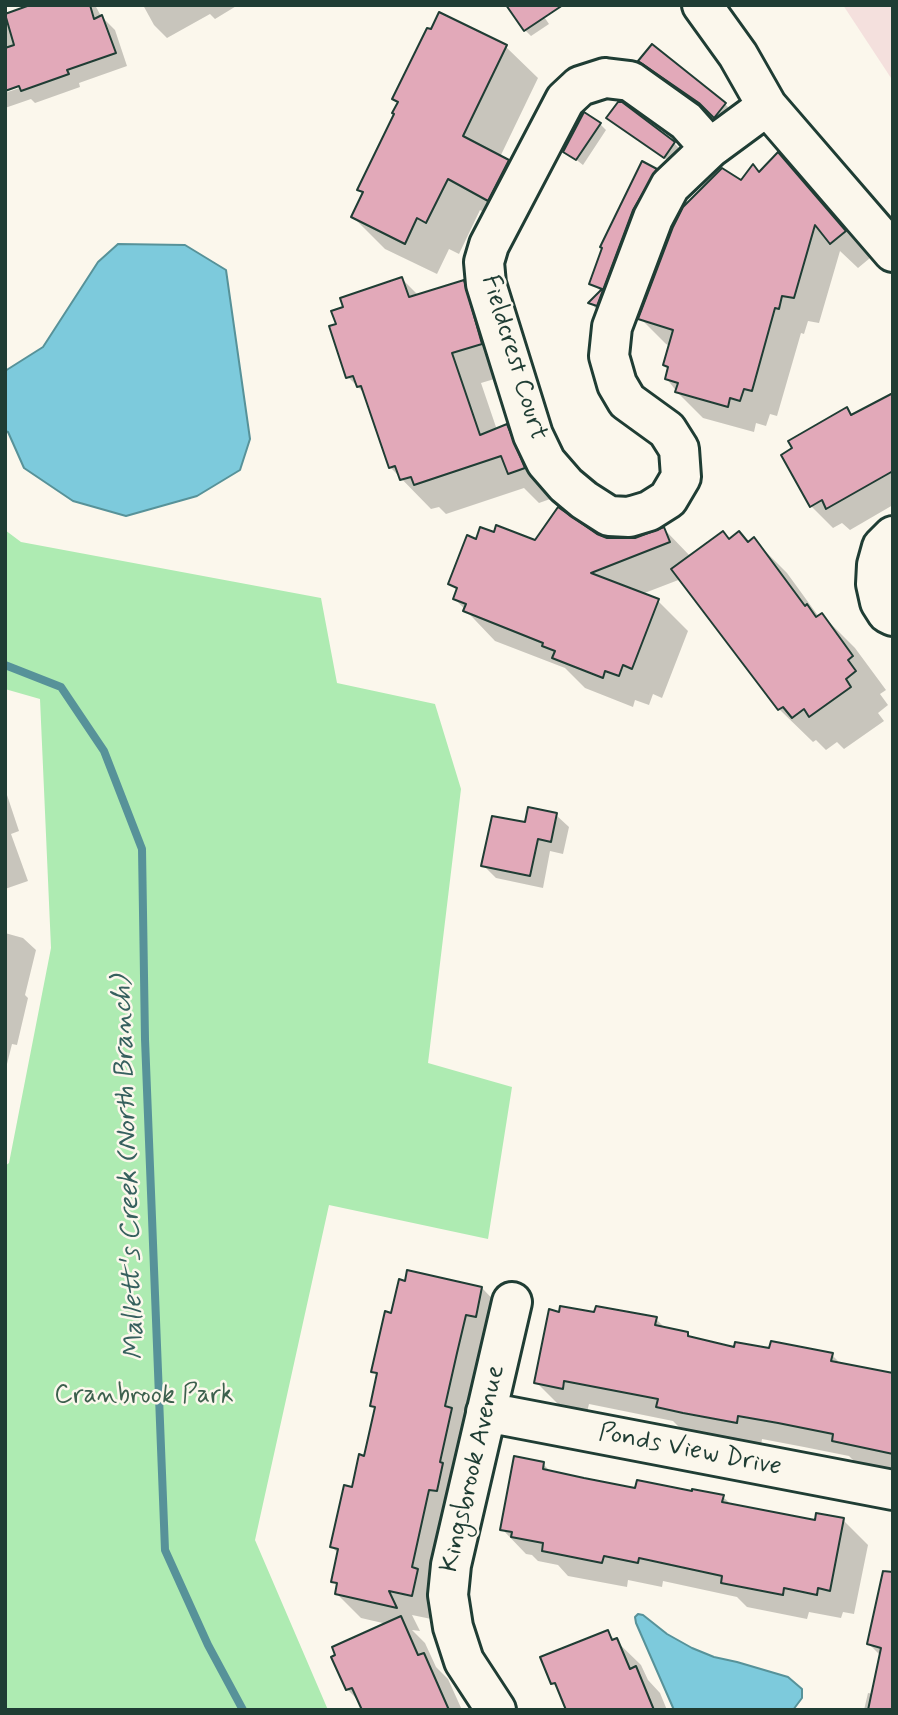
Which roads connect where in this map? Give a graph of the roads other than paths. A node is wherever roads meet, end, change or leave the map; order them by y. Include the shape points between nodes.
1 (702, 5) edge
2 (767, 106) junction
3 (710, 148) junction
4 (893, 252) edge
5 (893, 536) edge
6 (893, 616) edge
7 (512, 1302) dead end
8 (486, 1412) junction
9 (893, 1490) edge
10 (496, 1710) edge

1 - 2 street
2 - 3 street, Fieldcrest Court
2 - 4 street
3 - 3 street, Fieldcrest Court via 670,186 653,218 612,327 609,356 627,401 667,430 679,449 681,477 668,499 649,511 609,516 566,485 546,462 533,435 486,284 484,262 565,100 580,86 605,78 631,81 686,121
5 - 6 street via 882,547 876,584 880,602
7 - 8 street, Kingsbrook Avenue
8 - 9 street, Ponds View Drive
8 - 10 street, Kingsbrook Avenue via 447,1595 464,1661

